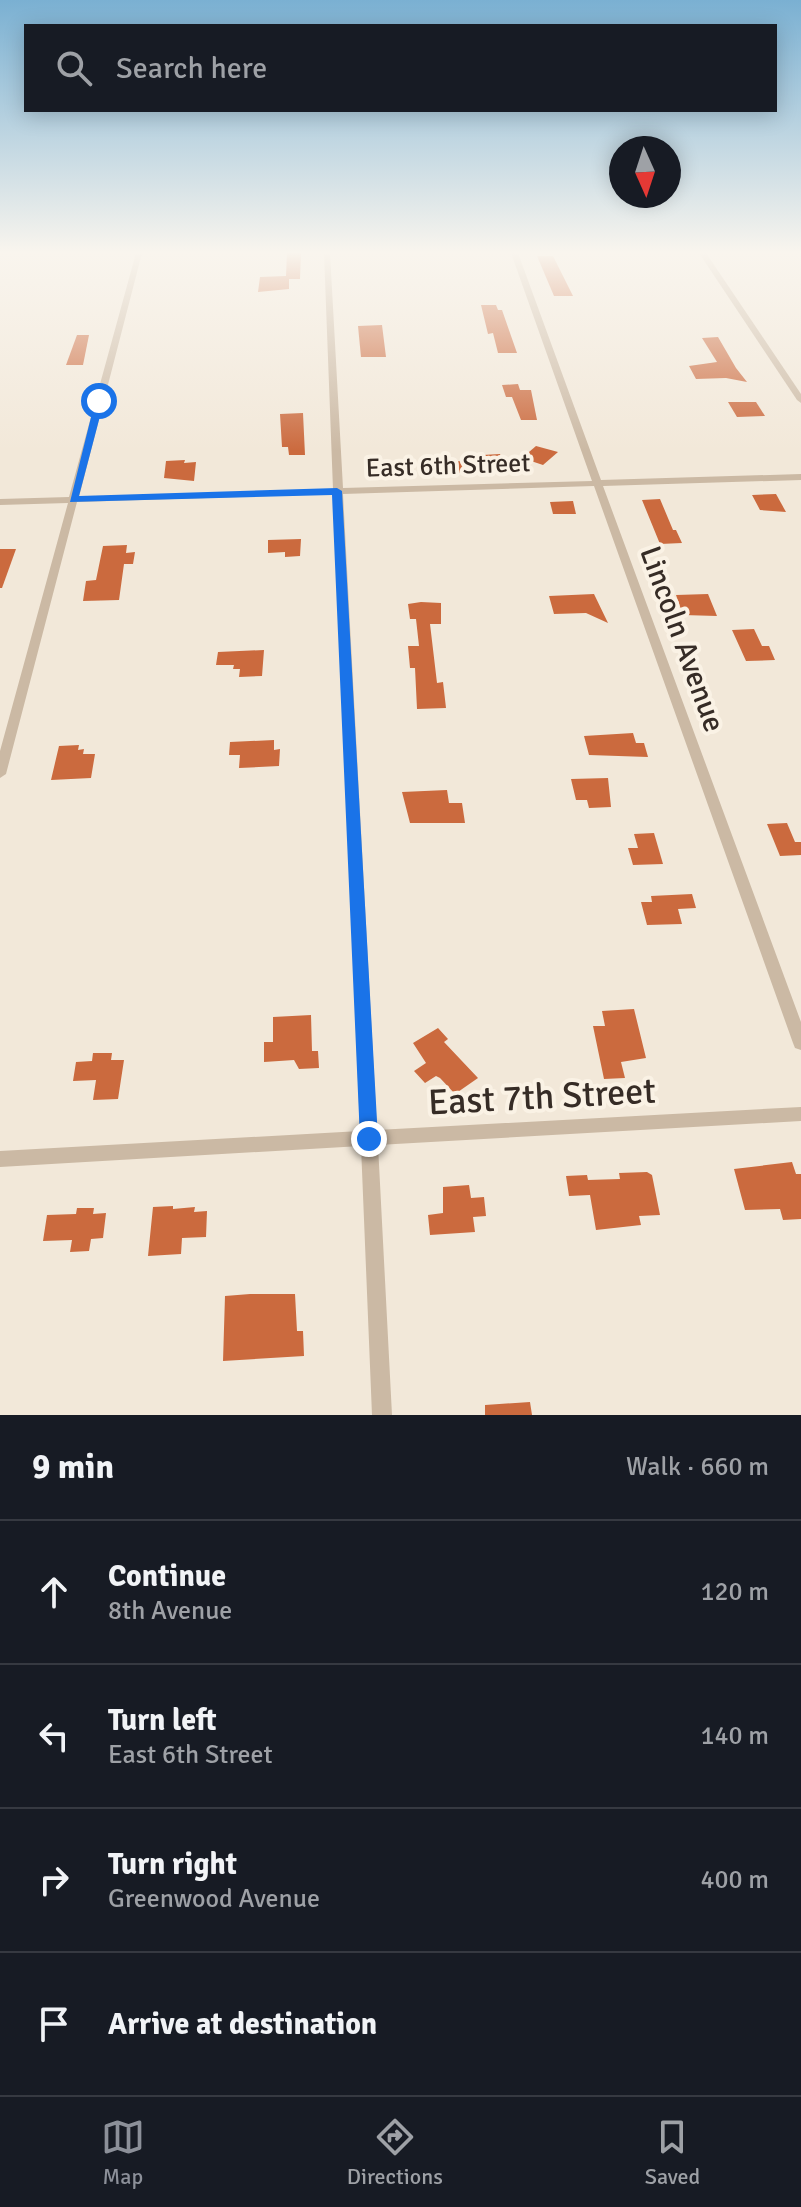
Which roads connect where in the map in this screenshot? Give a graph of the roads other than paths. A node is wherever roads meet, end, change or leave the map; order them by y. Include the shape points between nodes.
1 (121, 319) edge
2 (330, 319) edge
3 (538, 319) edge
4 (746, 319) edge
5 (801, 400) edge
6 (801, 477) edge
7 (597, 483) junction
8 (337, 491) junction
9 (73, 500) junction
10 (0, 502) edge
11 (0, 774) edge
12 (801, 1043) edge
13 (801, 1114) edge
14 (369, 1139) junction
15 (0, 1159) edge
16 (382, 1415) edge

1 - 9 street
2 - 8 street
3 - 7 street, Lincoln Avenue
4 - 5 street
6 - 7 street, East 6th Street
7 - 8 street, East 6th Street
7 - 12 street, Lincoln Avenue
8 - 9 street, East 6th Street
8 - 14 street
9 - 10 street, East 6th Street
9 - 11 street
13 - 14 street, East 7th Street
14 - 15 street, East 7th Street
14 - 16 street

